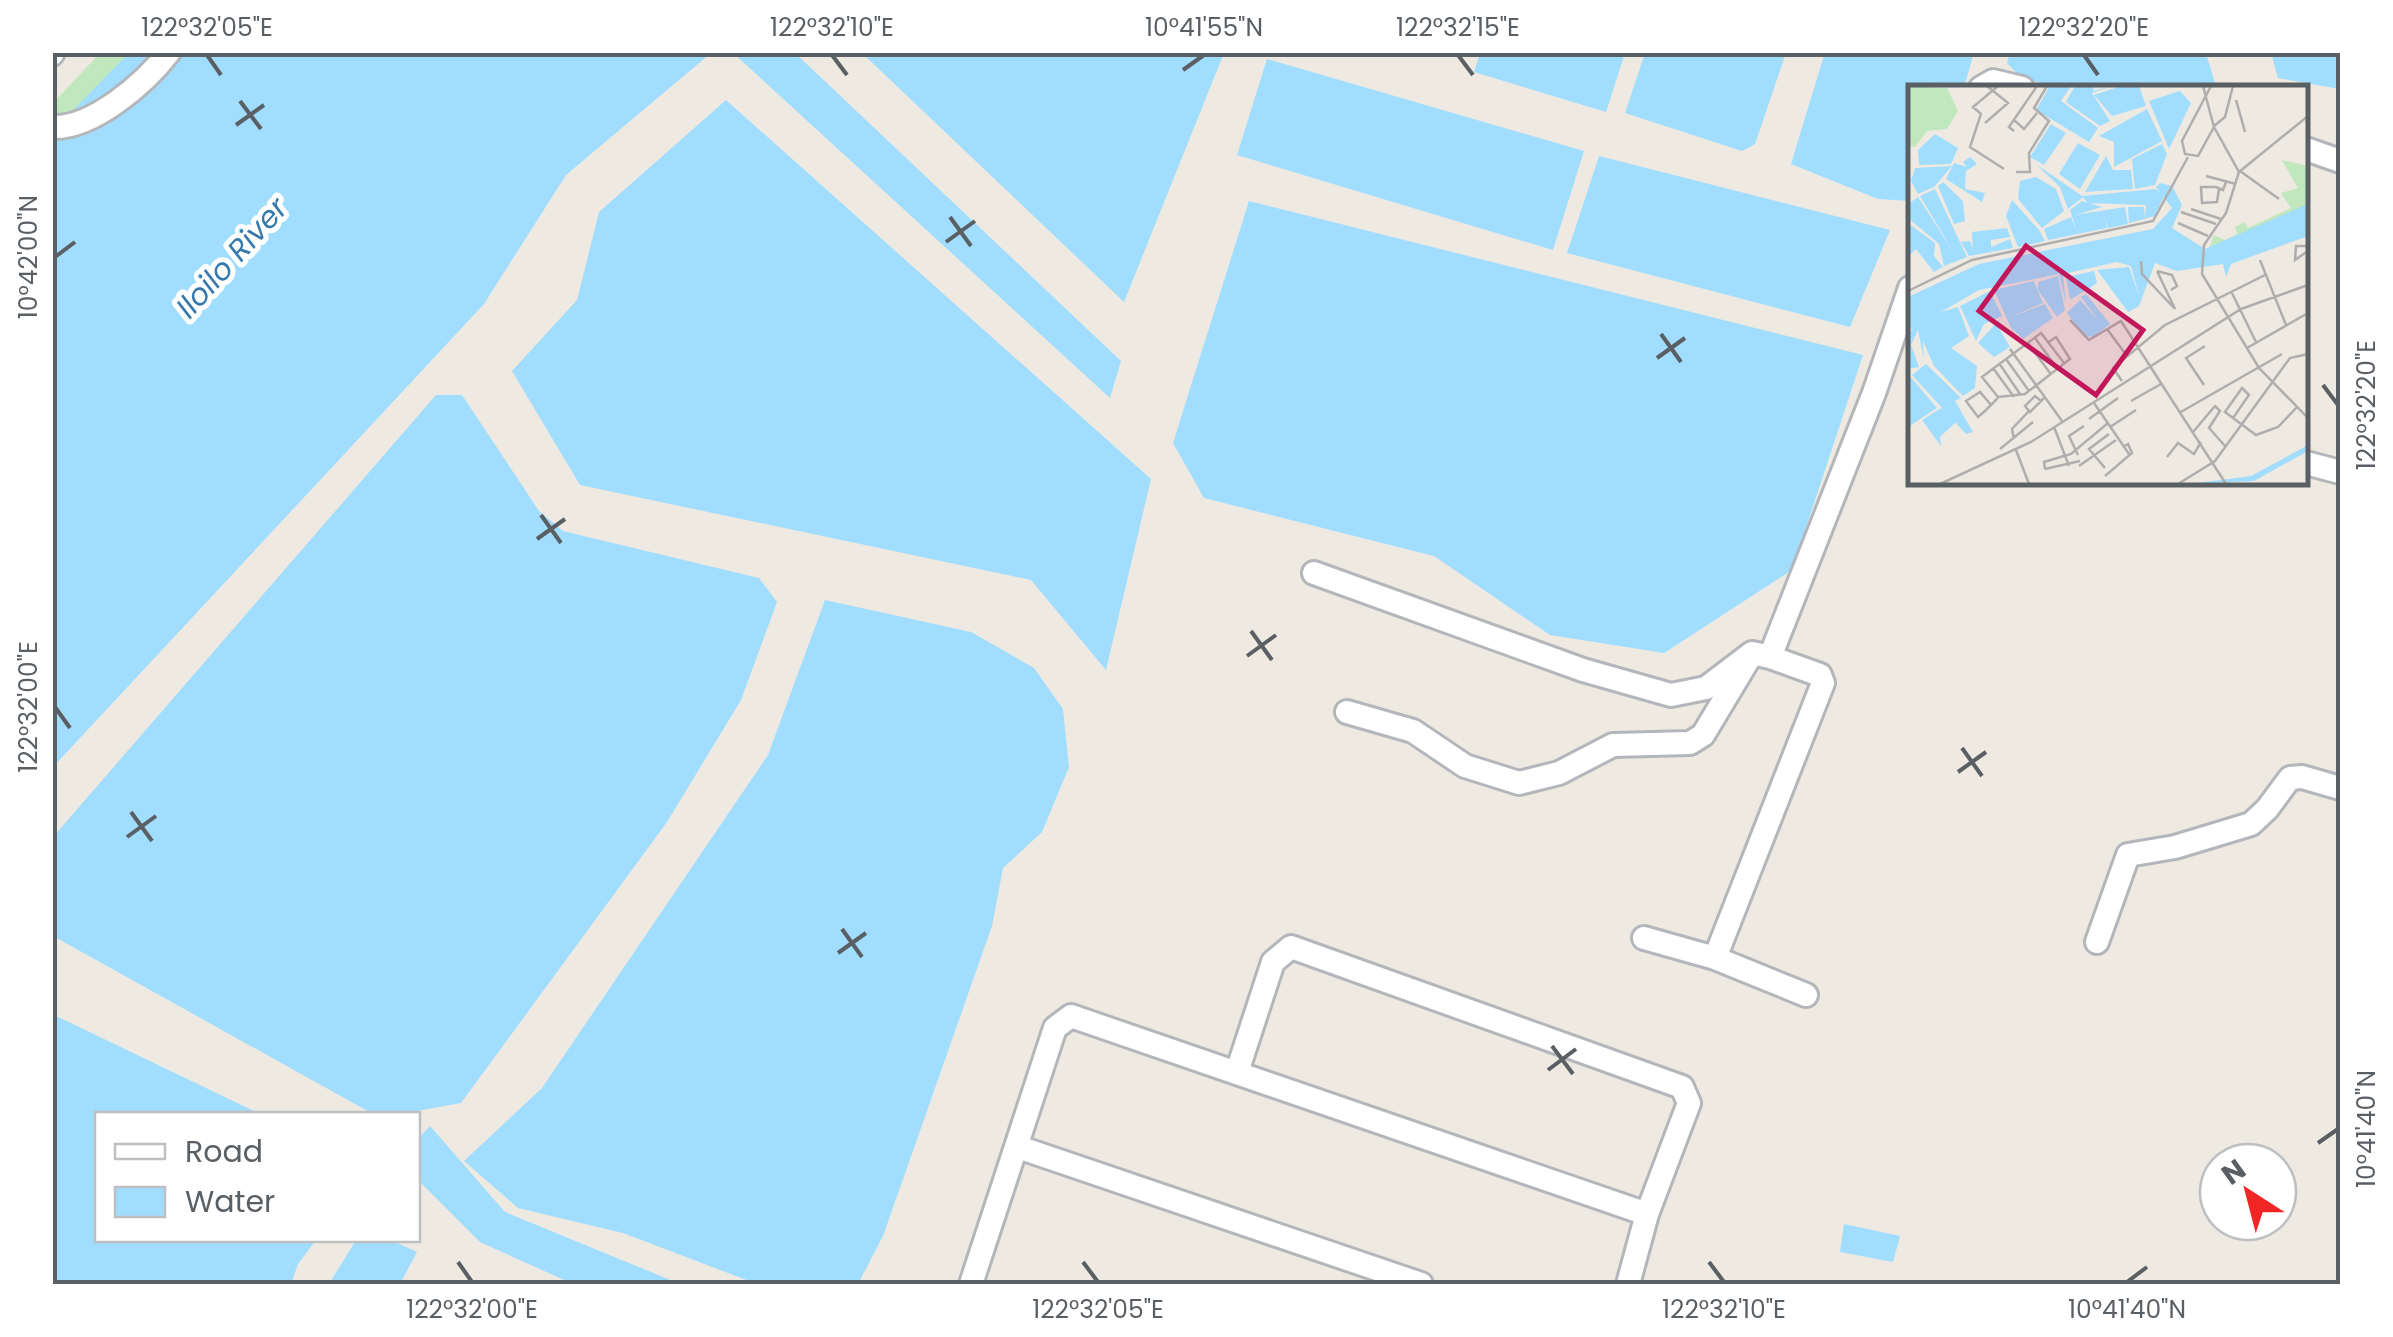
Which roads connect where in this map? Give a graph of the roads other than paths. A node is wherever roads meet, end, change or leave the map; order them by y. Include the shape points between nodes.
1 (169, 52) edge
2 (1986, 85) edge
3 (2012, 85) edge
4 (52, 127) edge
5 (2308, 150) edge
6 (2340, 161) edge
7 (1908, 301) edge
8 (1904, 328) edge
9 (2308, 464) edge
10 (2340, 472) edge
11 (1314, 572) dead end
12 (1761, 655) junction
13 (1347, 712) dead end
14 (2340, 788) edge
15 (1644, 938) dead end
16 (2096, 942) dead end
17 (1715, 958) junction
18 (1806, 995) dead end
19 (1237, 1072) junction
20 (1018, 1147) junction
21 (1647, 1214) junction
22 (971, 1284) edge
23 (1421, 1284) edge
24 (1628, 1284) edge

1 - 4 street via 115,104
2 - 3 street
5 - 6 street
7 - 8 street
8 - 12 street
9 - 10 street
11 - 12 street via 1671,696 1706,688
12 - 13 street via 1703,735 1690,743 1613,745 1559,773 1519,783 1464,766 1413,732
12 - 17 street via 1820,675 1822,683
14 - 16 street via 2295,776 2251,824 2128,856
15 - 17 street
17 - 18 street
19 - 20 street via 1071,1016 1055,1028
19 - 21 street
19 - 21 street via 1273,962 1291,946 1682,1087 1688,1103
20 - 22 street
20 - 23 street
21 - 24 street

